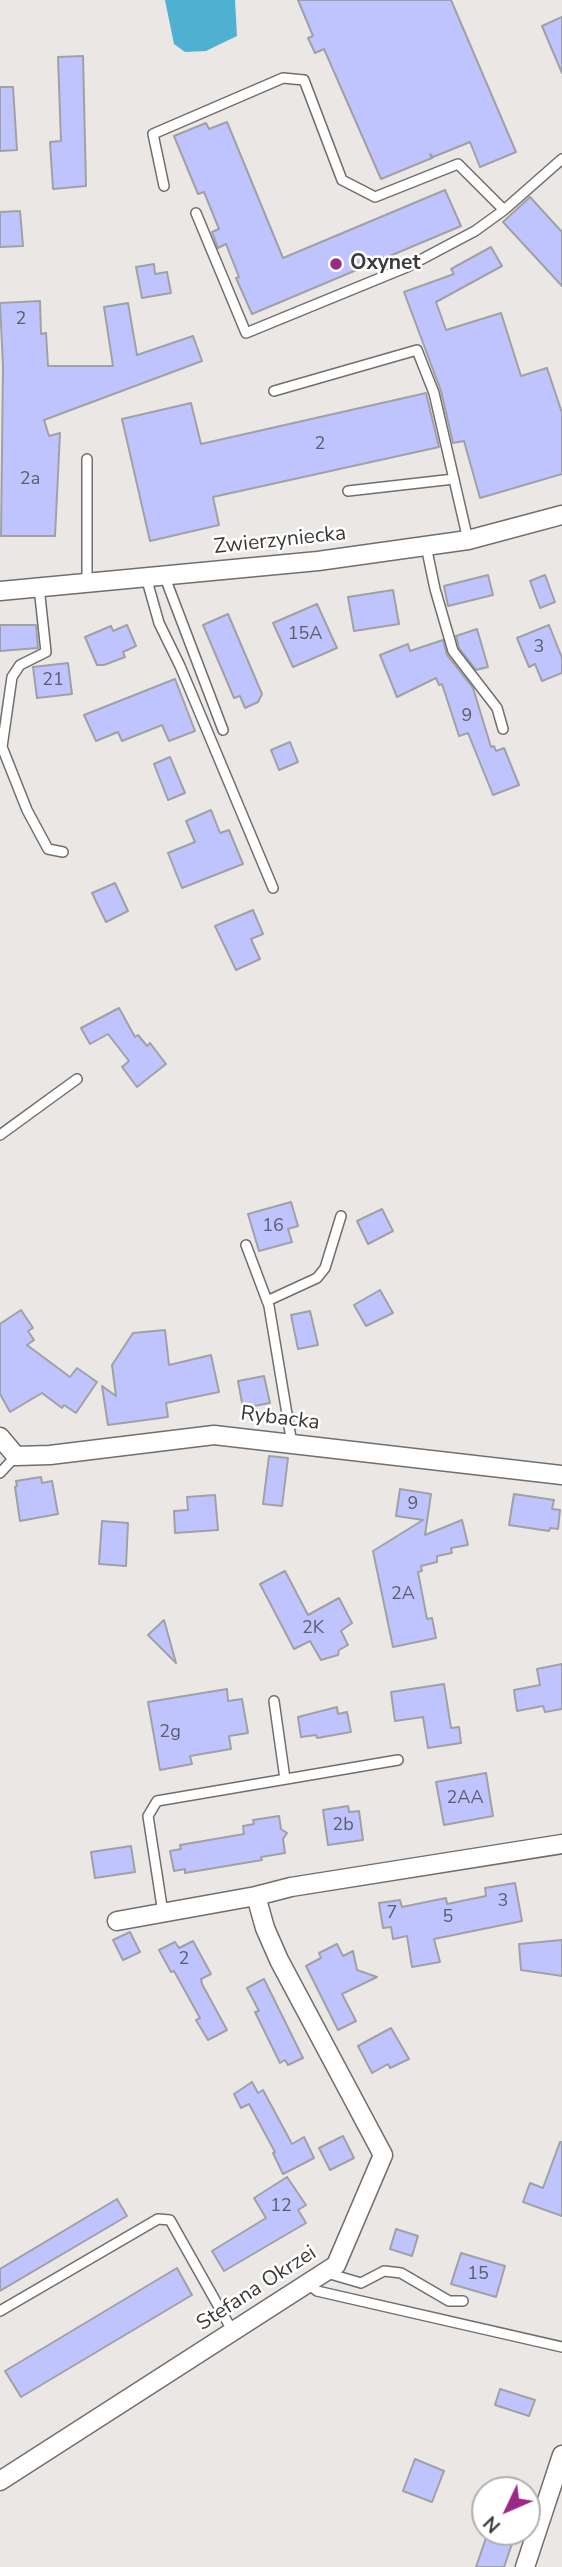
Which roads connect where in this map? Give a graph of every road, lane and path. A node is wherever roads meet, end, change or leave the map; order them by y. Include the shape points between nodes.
1 (562, 159) edge
2 (164, 186) dead end
3 (504, 210) junction
4 (196, 213) dead end
5 (274, 391) dead end
6 (87, 459) dead end
7 (454, 479) junction
8 (348, 491) dead end
9 (562, 515) edge
10 (468, 540) junction
11 (426, 546) junction
12 (155, 576) junction
13 (87, 583) junction
14 (39, 587) junction
15 (0, 591) edge
16 (503, 729) dead end
17 (223, 730) dead end
18 (63, 852) dead end
19 (273, 888) dead end
20 (77, 1079) dead end
21 (0, 1135) edge
22 (341, 1216) dead end
23 (246, 1245) dead end
24 (267, 1301) junction
25 (0, 1437) edge
26 (292, 1444) junction
27 (16, 1456) junction
28 (0, 1473) edge
29 (562, 1475) edge
30 (274, 1701) dead end
31 (398, 1760) dead end
32 (285, 1779) junction
33 (562, 1844) edge
34 (256, 1896) junction
35 (163, 1913) junction
36 (117, 1921) dead end
37 (325, 2272) junction
38 (308, 2284) junction
39 (463, 2301) dead end
40 (0, 2311) edge
41 (233, 2332) junction
42 (562, 2347) edge
43 (562, 2455) edge
44 (0, 2481) edge
45 (525, 2567) edge

1 - 3 lane
2 - 3 lane via 153,134 283,78 304,80 342,180 375,197 458,164
3 - 4 lane via 475,232 407,267 246,333
5 - 7 lane via 417,350 434,393
6 - 13 lane
7 - 8 lane
7 - 10 lane
9 - 10 street, Zwierzyniecka
10 - 11 street, Zwierzyniecka
11 - 12 street, Zwierzyniecka
11 - 16 lane via 453,651 497,708
12 - 13 street, Zwierzyniecka
12 - 17 lane
12 - 19 lane via 159,622
13 - 14 street, Zwierzyniecka
14 - 15 street, Zwierzyniecka
14 - 18 lane via 46,652 20,665 12,677 2,747 48,849
20 - 21 lane
22 - 24 lane via 325,1268 317,1278
23 - 24 lane
24 - 26 lane
25 - 27 street
26 - 27 street, Rybacka via 214,1434
26 - 29 street, Rybacka
27 - 28 lane
30 - 32 lane
31 - 32 lane
32 - 35 lane via 157,1801 148,1816
33 - 34 street
34 - 35 street
34 - 37 street, Stefana Okrzei via 279,1960 383,2155 336,2265
35 - 36 street
37 - 38 street, Stefana Okrzei
37 - 39 lane via 361,2283 384,2271 401,2273 449,2301
38 - 41 street, Stefana Okrzei
38 - 42 lane via 317,2291
40 - 41 lane via 158,2219 170,2220
41 - 44 street, Stefana Okrzei
43 - 45 street

